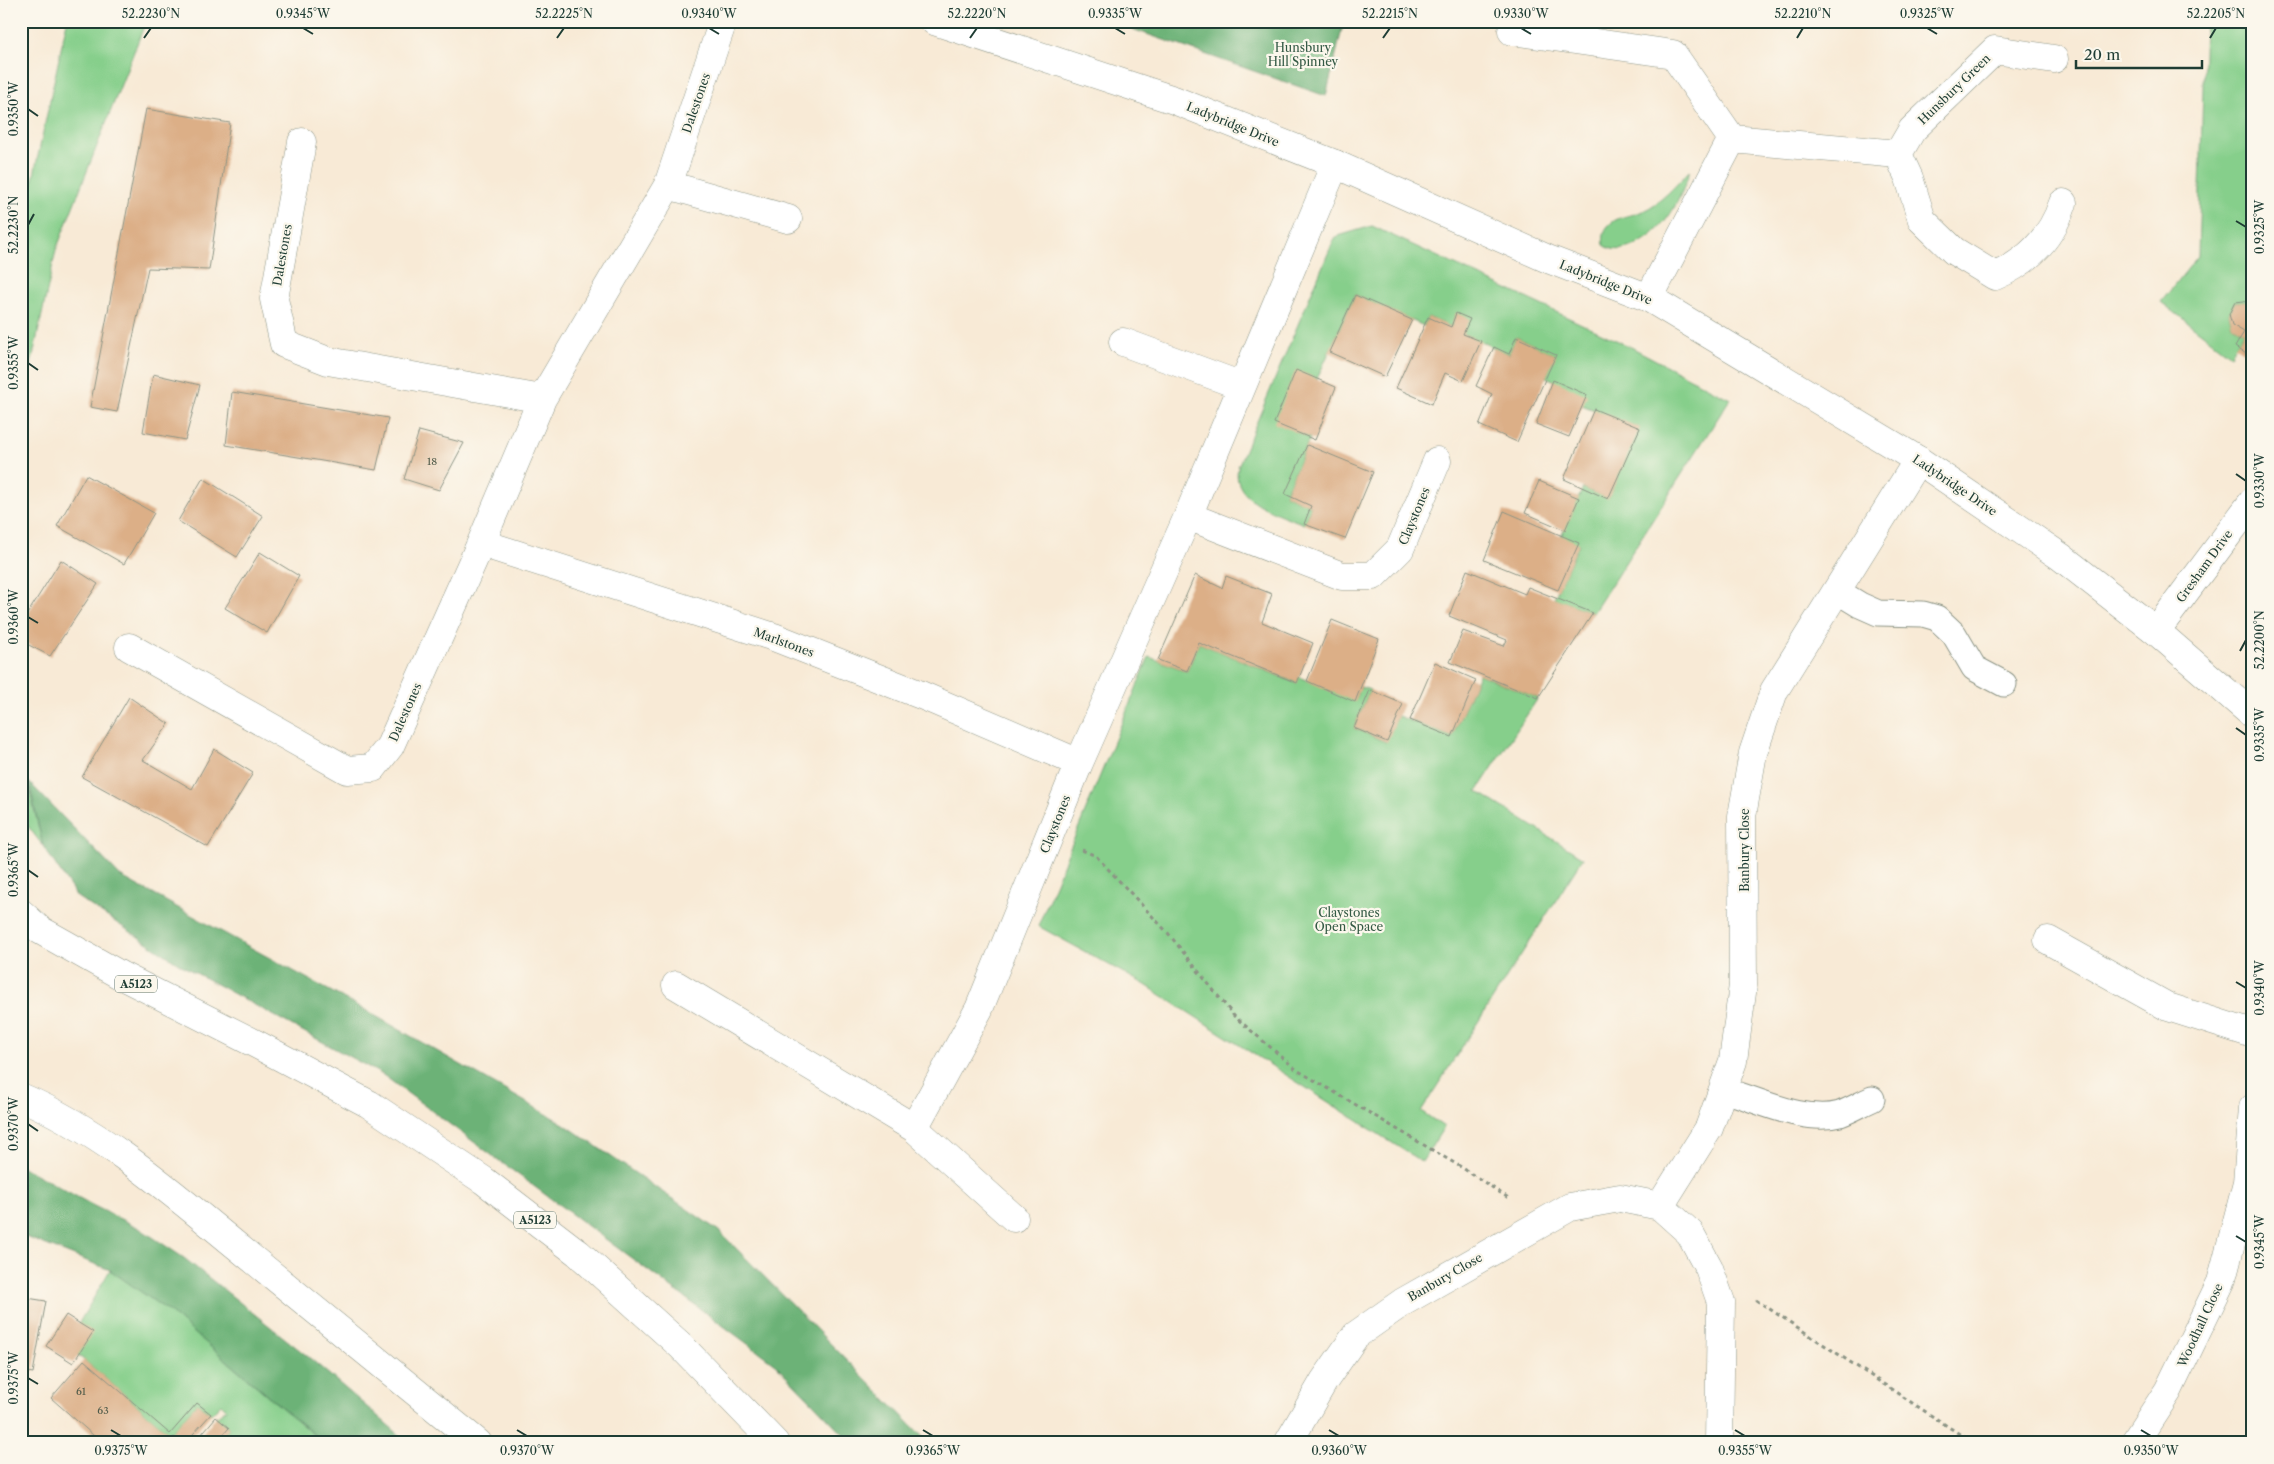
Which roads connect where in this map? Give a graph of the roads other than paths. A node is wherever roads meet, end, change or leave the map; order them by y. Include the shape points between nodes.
1 (723, 21) edge
2 (934, 21) edge
3 (1512, 31) dead end
4 (2054, 60) dead end
5 (1732, 139) junction
6 (302, 142) dead end
7 (1898, 154) junction
8 (1335, 164) junction
9 (668, 185) junction
10 (2063, 203) dead end
11 (788, 220) dead end
12 (1649, 298) junction
13 (1123, 342) dead end
14 (1242, 386) junction
15 (542, 399) junction
16 (1918, 460) junction
17 (1438, 461) dead end
18 (2253, 501) edge
19 (1188, 516) junction
20 (481, 543) junction
21 (1837, 591) junction
22 (2156, 631) junction
23 (129, 647) dead end
24 (2004, 684) dead end
25 (2253, 715) edge
26 (1080, 762) junction
27 (21, 913) edge
28 (2048, 940) dead end
29 (676, 985) dead end
30 (2253, 1034) edge
31 (1723, 1090) junction
32 (21, 1097) edge
33 (1872, 1099) dead end
34 (2253, 1108) edge
35 (914, 1128) junction
36 (1660, 1206) junction
37 (1014, 1218) dead end
38 (478, 1443) edge
39 (775, 1443) edge
40 (1288, 1443) edge
41 (1720, 1443) edge
42 (2134, 1443) edge

1 - 9 main road, Dalestones
2 - 8 main road, Ladybridge Drive via 1174,100
3 - 5 main road via 1673,54
4 - 7 main road, Hunsbury Green via 1995,50 1912,130
5 - 7 main road
5 - 12 main road
6 - 15 main road, Dalestones via 274,299 284,344 328,361
7 - 10 main road via 1922,220 1954,251 1995,276 2015,268 2042,243 2056,222
8 - 12 main road, Ladybridge Drive via 1548,259
8 - 14 main road, Claystones
9 - 11 main road
9 - 15 main road, Dalestones
12 - 16 main road, Ladybridge Drive
13 - 14 main road
14 - 19 main road, Claystones
15 - 20 main road, Dalestones
16 - 21 main road, Banbury Close
16 - 22 main road, Ladybridge Drive via 2061,557
17 - 19 main road, Claystones via 1400,549 1373,576 1342,576
18 - 22 main road, Gresham Drive
19 - 26 main road, Claystones
20 - 23 main road, Dalestones via 390,746 373,768 347,770
20 - 26 main road, Marlstones via 774,637
21 - 24 lane via 1878,613 1923,614 1937,618 1954,634 1974,668
21 - 31 main road, Banbury Close via 1774,691 1753,753 1742,816 1743,985 1733,1061
22 - 25 main road, Ladybridge Drive
26 - 35 main road, Claystones via 979,1009
27 - 39 main road, A5123 via 40,930 120,975 369,1104 483,1180 578,1253 673,1338
28 - 30 main road via 2168,1007
29 - 35 main road
31 - 33 lane via 1793,1113 1816,1116 1839,1114
31 - 36 main road, Banbury Close via 1709,1128
32 - 38 main road via 52,1110 118,1153 175,1196
34 - 42 main road, Woodhall Close via 2247,1183 2221,1282 2168,1391
35 - 37 main road
36 - 40 main road, Banbury Close via 1620,1198 1570,1208 1403,1302 1356,1335 1324,1381
36 - 41 main road via 1690,1233 1709,1268 1721,1302 1718,1367

